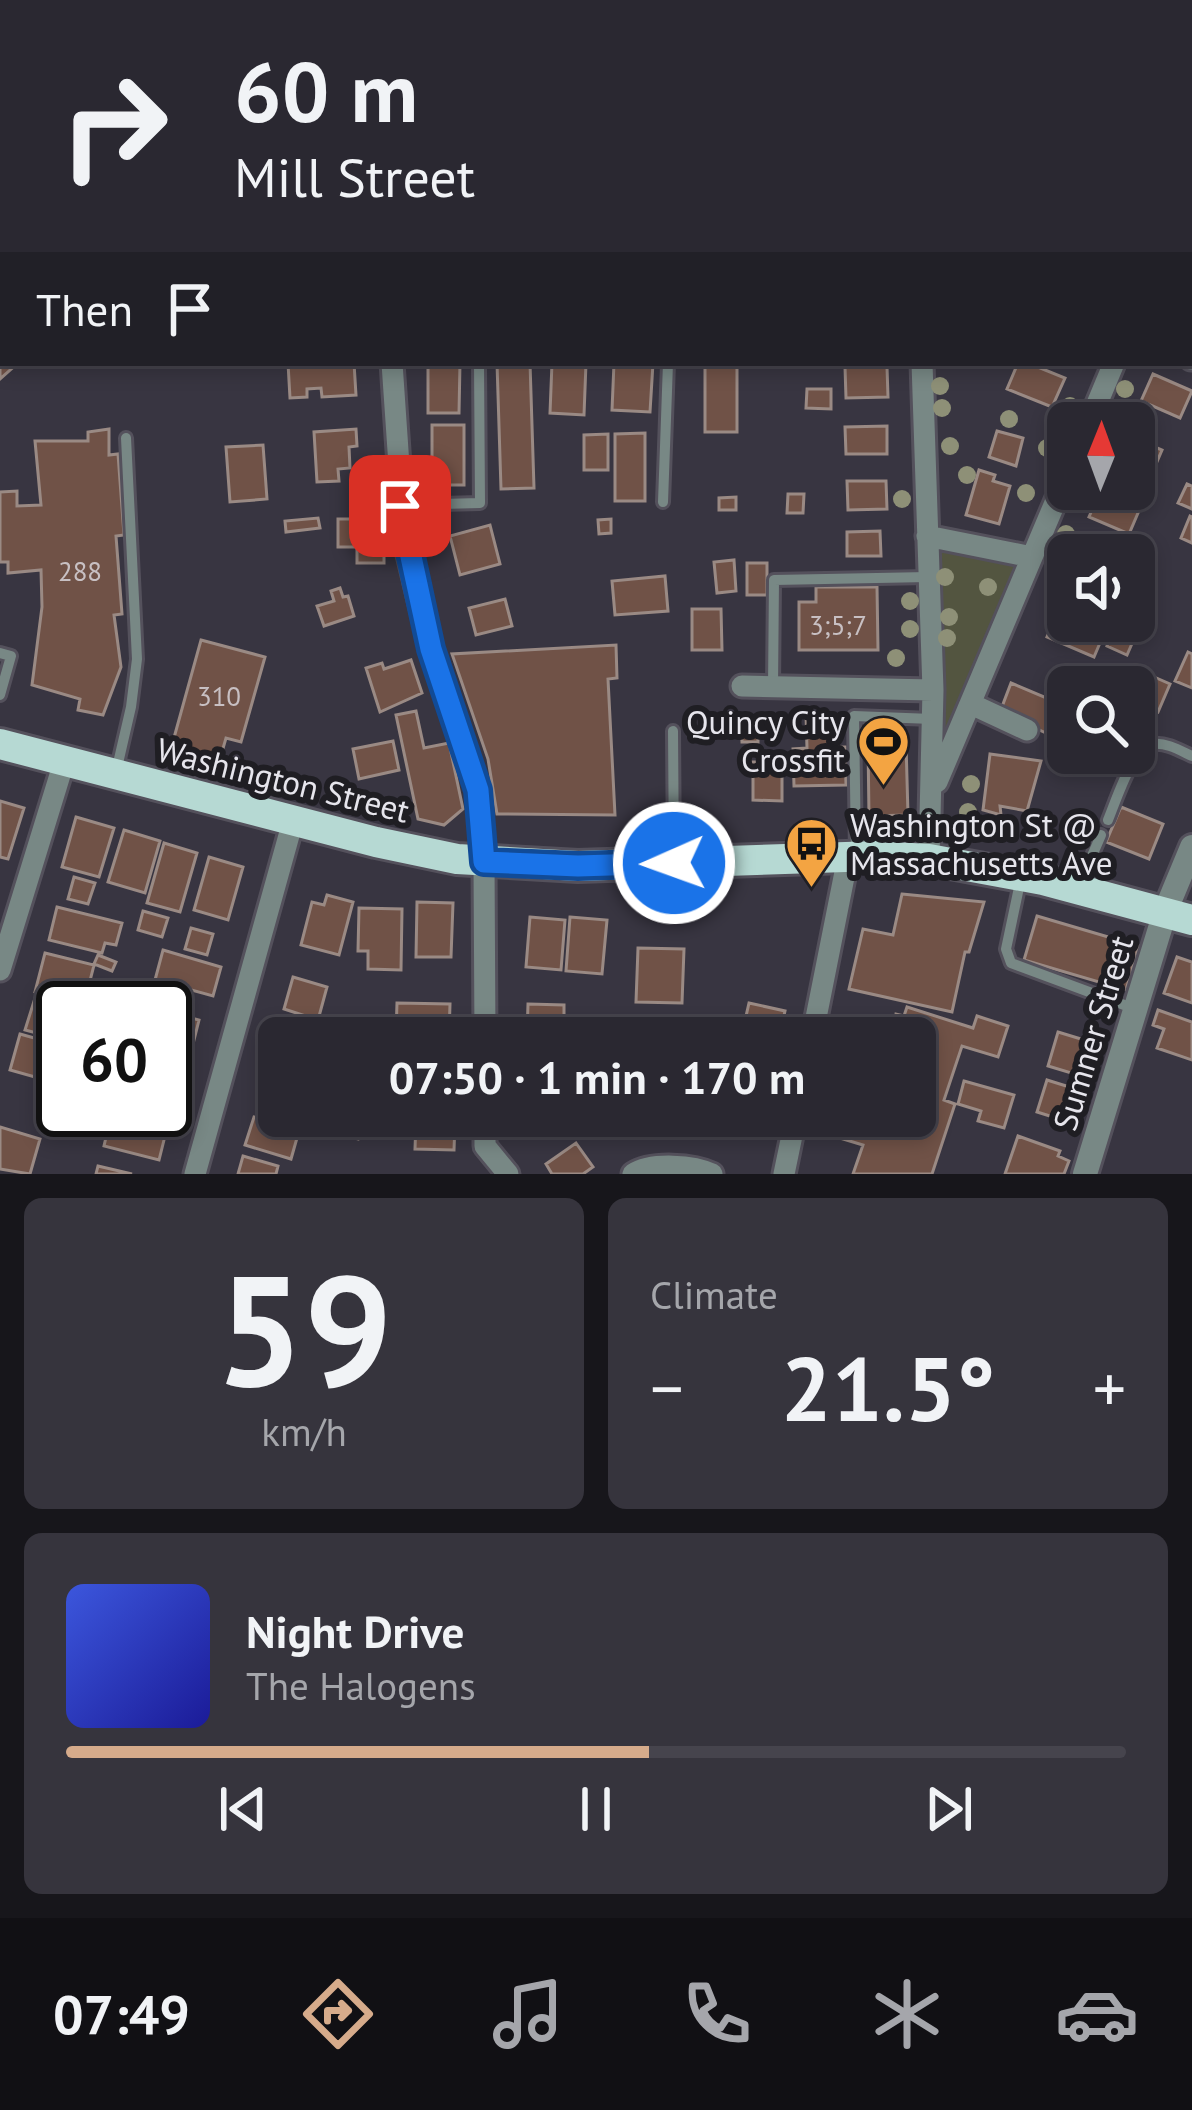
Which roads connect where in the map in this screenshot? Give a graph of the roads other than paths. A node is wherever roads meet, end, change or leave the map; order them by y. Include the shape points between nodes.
1 (392, 366) edge
2 (479, 366) edge
3 (668, 366) edge
4 (922, 366) edge
5 (1113, 366) edge
6 (1098, 402) edge
7 (126, 438) dead end
8 (663, 502) dead end
9 (400, 506) junction
10 (1052, 510) edge
11 (927, 536) junction
12 (1032, 557) junction
13 (928, 577) junction
14 (6, 654) edge
15 (742, 686) dead end
16 (773, 687) junction
17 (854, 688) junction
18 (933, 690) junction
19 (0, 695) edge
20 (971, 704) junction
21 (854, 716) junction
22 (933, 719) junction
23 (1027, 730) dead end
24 (673, 731) dead end
25 (0, 744) edge
26 (1192, 756) edge
27 (64, 762) junction
28 (115, 775) junction
29 (932, 793) junction
30 (1108, 820) dead end
31 (293, 821) junction
32 (1101, 836) dead end
33 (1192, 847) edge
34 (852, 857) junction
35 (929, 859) junction
36 (484, 862) junction
37 (674, 863) junction
38 (1021, 874) junction
39 (1078, 889) junction
40 (1178, 916) edge
41 (0, 970) edge
42 (1135, 1009) junction
43 (485, 1017) edge
44 (817, 1017) edge
45 (485, 1137) edge
46 (792, 1137) edge
47 (195, 1174) edge
48 (508, 1174) edge
49 (633, 1174) edge
50 (712, 1174) edge
51 (784, 1174) edge
52 (1085, 1174) edge

1 - 9 street
2 - 9 lane via 480,503
3 - 8 lane
4 - 11 street
5 - 6 street
7 - 28 lane via 137,659
9 - 36 street via 431,649 478,790
10 - 12 street
11 - 12 street
11 - 13 street
12 - 20 street
13 - 16 lane via 774,580
13 - 18 street
14 - 19 lane
15 - 16 street
16 - 17 street
17 - 18 street
17 - 21 lane
18 - 22 street
20 - 23 street
20 - 29 street
21 - 22 lane
21 - 34 lane
22 - 29 street
24 - 37 lane
25 - 27 main road, Washington Street
26 - 30 lane via 1151,743 1139,751
27 - 28 main road, Washington Street
27 - 41 street
28 - 31 main road, Washington Street
29 - 35 street
31 - 36 main road, Washington Street
31 - 47 street
32 - 39 lane
33 - 40 street, Sumner Street
34 - 35 main road, Washington Street
34 - 37 main road, Washington Street
34 - 44 street
35 - 38 main road, Washington Street
36 - 37 main road, Washington Street
36 - 43 street
38 - 39 main road, Washington Street
38 - 42 lane via 1006,949 1011,963
39 - 40 main road, Washington Street
40 - 42 street, Sumner Street
42 - 52 street, Sumner Street
45 - 48 street
46 - 51 street
49 - 50 street

